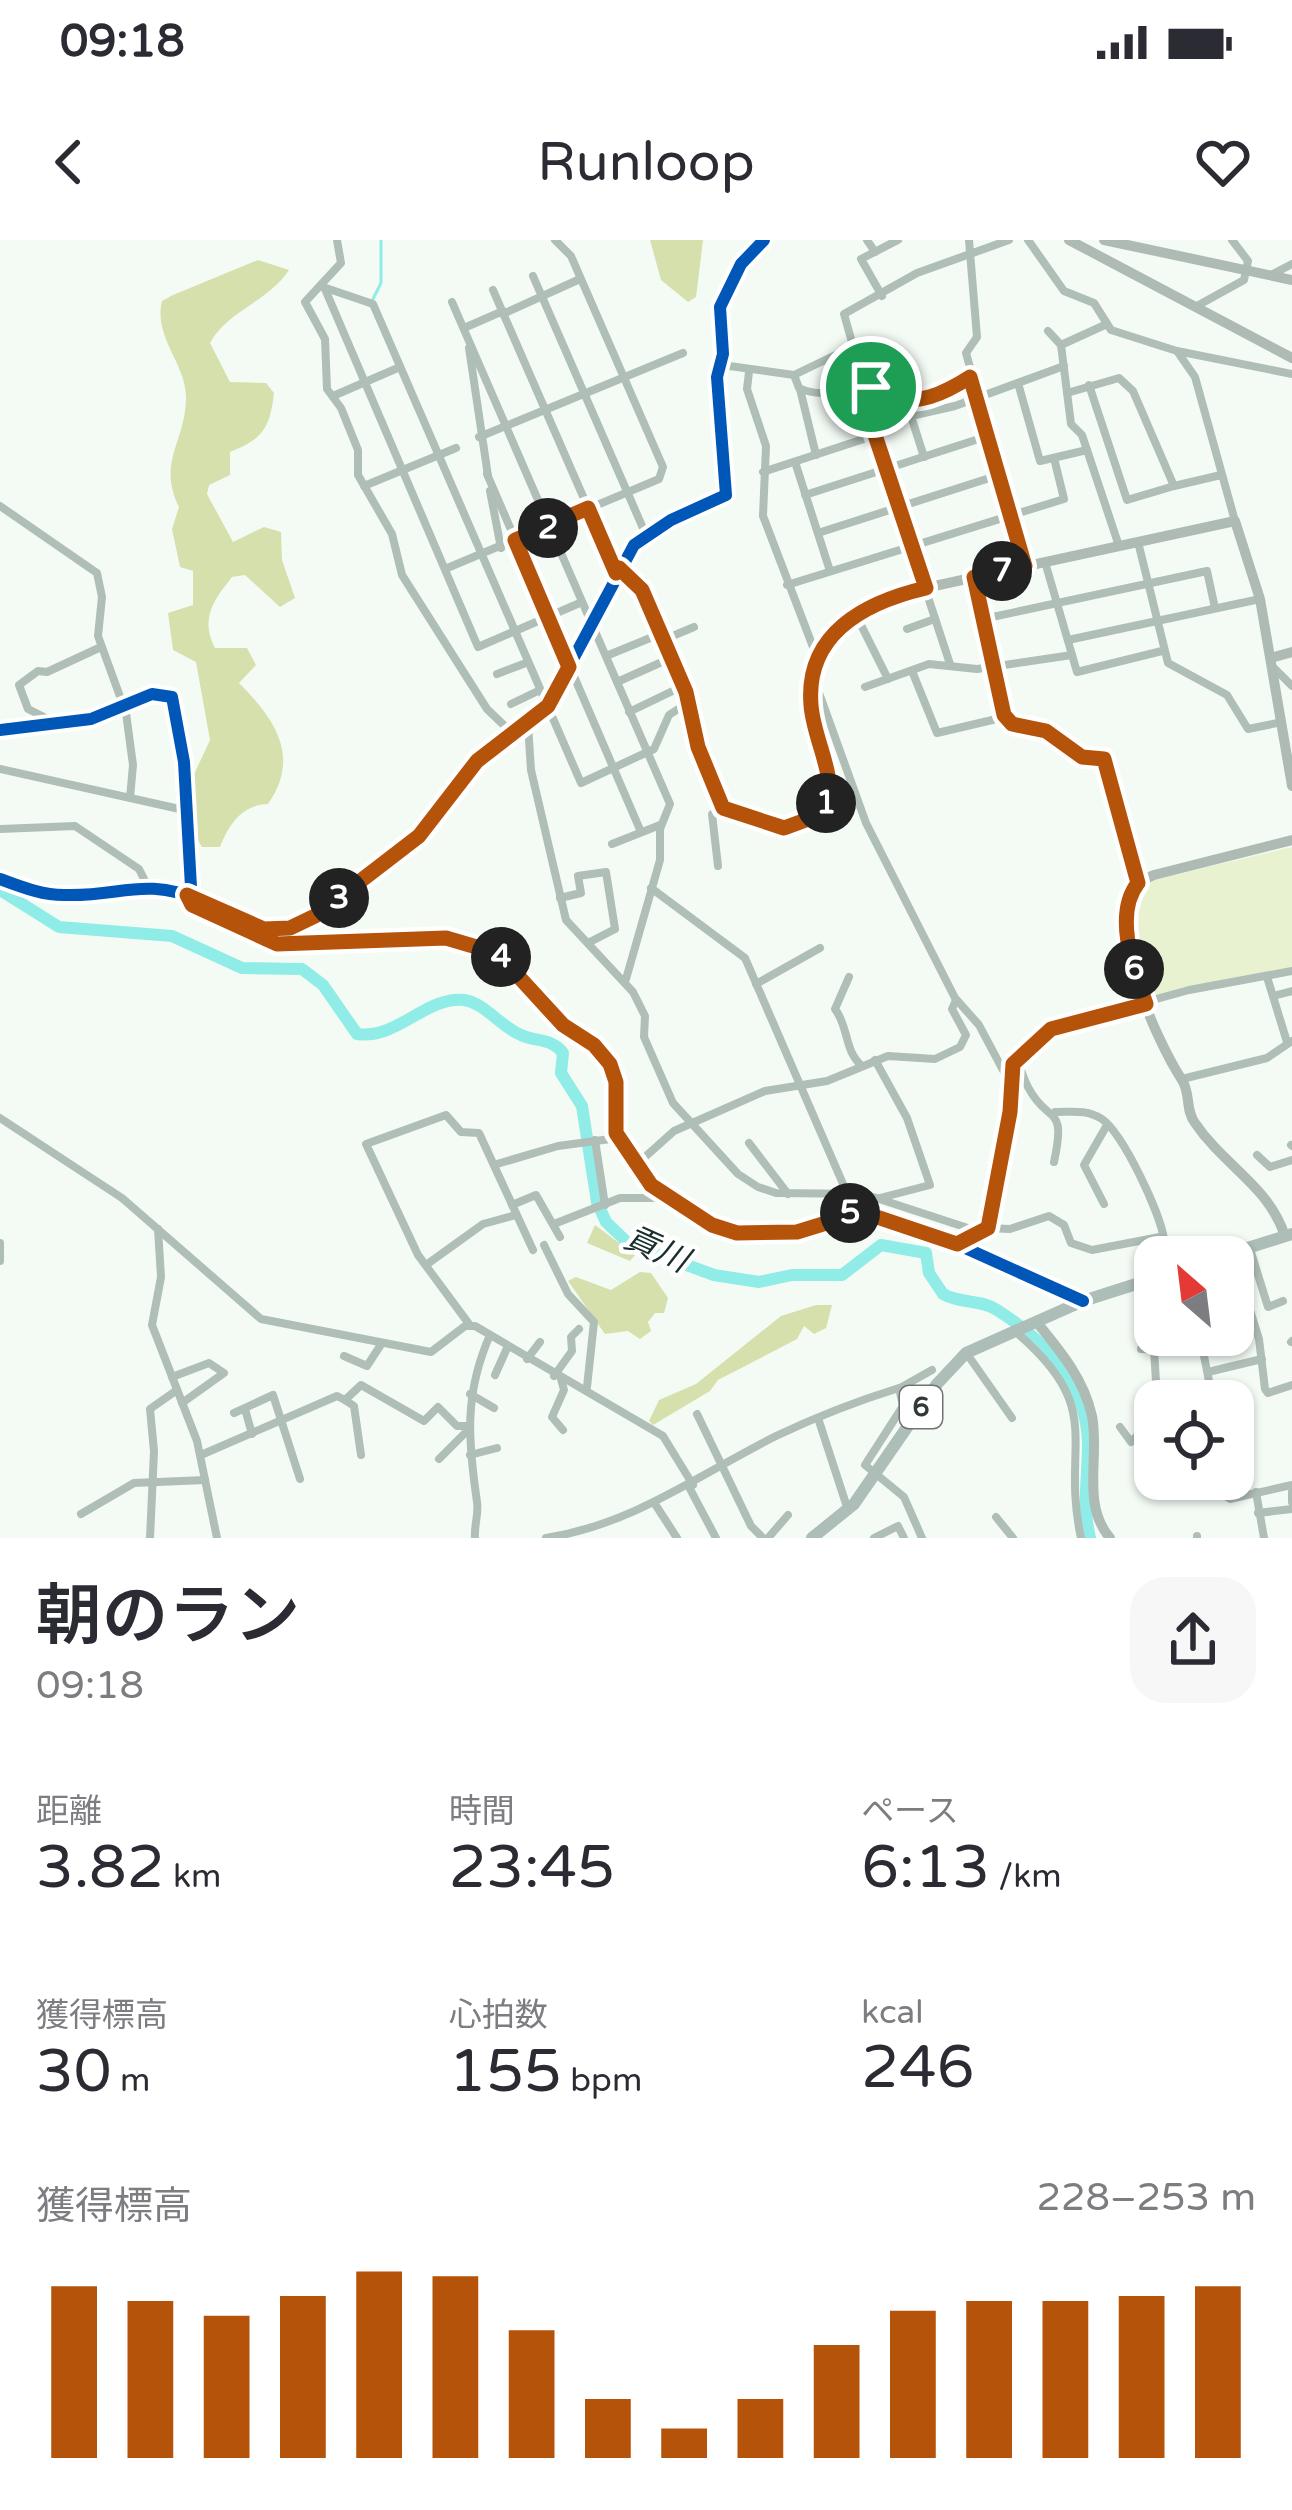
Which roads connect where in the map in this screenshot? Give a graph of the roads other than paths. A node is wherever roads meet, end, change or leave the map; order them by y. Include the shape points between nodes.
1 (337, 240) edge
2 (555, 240) edge
3 (764, 240) edge
4 (867, 240) edge
5 (898, 240) edge
6 (969, 240) edge
7 (1009, 240) edge
8 (1028, 240) edge
9 (1069, 240) edge
10 (1104, 240) edge
11 (1232, 240) edge
12 (875, 252) junction
13 (970, 254) junction
14 (1292, 264) edge
15 (1246, 272) junction
16 (532, 276) dead end
17 (1270, 276) junction
18 (580, 279) junction
19 (1292, 280) edge
20 (322, 286) junction
21 (493, 290) dead end
22 (542, 296) junction
23 (882, 296) junction
24 (452, 302) dead end
25 (1193, 308) junction
26 (503, 312) junction
27 (1107, 324) junction
28 (1048, 331) dead end
29 (466, 333) junction
30 (1061, 345) junction
31 (850, 348) junction
32 (1178, 351) junction
33 (683, 353) dead end
34 (1292, 358) edge
35 (722, 365) junction
36 (1064, 366) junction
37 (400, 367) junction
38 (749, 372) junction
39 (1292, 374) edge
40 (622, 375) junction
41 (794, 375) junction
42 (970, 377) junction
43 (365, 382) junction
44 (1018, 383) junction
45 (1089, 386) junction
46 (799, 388) junction
47 (863, 389) junction
48 (583, 392) junction
49 (1067, 393) junction
50 (332, 397) junction
51 (977, 398) junction
52 (545, 408) junction
53 (506, 424) junction
54 (876, 435) junction
55 (480, 436) junction
56 (988, 436) junction
57 (456, 448) dead end
58 (1087, 451) junction
59 (437, 455) junction
60 (816, 455) junction
61 (924, 457) junction
62 (1054, 458) junction
63 (794, 462) junction
64 (887, 469) junction
65 (402, 470) junction
66 (763, 472) junction
67 (488, 474) junction
68 (999, 475) junction
69 (1221, 475) junction
70 (364, 486) junction
71 (1174, 486) junction
72 (627, 492) junction
73 (806, 495) junction
74 (0, 506) edge
75 (899, 507) junction
76 (588, 508) junction
77 (1010, 515) junction
78 (671, 520) joint
79 (1235, 521) junction
80 (551, 527) junction
81 (818, 533) junction
82 (646, 535) junction
83 (515, 540) junction
84 (1138, 542) junction
85 (912, 545) junction
86 (1119, 546) junction
87 (501, 548) junction
88 (480, 556) junction
89 (1045, 562) junction
90 (1025, 566) junction
91 (445, 569) junction
92 (618, 571) junction
93 (830, 572) junction
94 (974, 577) junction
95 (1148, 584) junction
96 (787, 585) junction
97 (926, 588) junction
98 (1260, 599) junction
99 (582, 602) junction
100 (1057, 603) junction
101 (1215, 608) junction
102 (855, 613) junction
103 (548, 617) junction
104 (983, 619) junction
105 (932, 620) junction
106 (1156, 621) junction
107 (593, 625) junction
108 (694, 627) dead end
109 (907, 629) dead end
110 (513, 633) junction
111 (662, 637) junction
112 (1068, 640) junction
113 (101, 646) junction
114 (1162, 651) junction
115 (1292, 652) edge
116 (1072, 655) junction
117 (606, 656) junction
118 (671, 658) junction
119 (820, 661) junction
120 (526, 663) junction
121 (1272, 663) junction
122 (950, 664) junction
123 (994, 666) junction
124 (569, 667) junction
125 (912, 670) junction
126 (496, 674) dead end
127 (814, 679) junction
128 (888, 679) junction
129 (617, 682) junction
130 (683, 686) junction
131 (865, 686) dead end
132 (1292, 686) edge
133 (538, 692) junction
134 (688, 702) junction
135 (512, 704) dead end
136 (125, 707) junction
137 (546, 708) junction
138 (629, 712) junction
139 (1006, 717) junction
140 (1282, 722) junction
141 (57, 723) junction
142 (528, 724) junction
143 (0, 730) edge
144 (513, 734) junction
145 (647, 752) junction
146 (613, 768) junction
147 (0, 770) edge
148 (1292, 786) edge
149 (130, 798) junction
150 (723, 808) junction
151 (184, 810) junction
152 (662, 824) junction
153 (0, 829) edge
154 (641, 832) junction
155 (1292, 841) edge
156 (612, 844) dead end
157 (718, 866) dead end
158 (0, 879) edge
159 (1138, 883) junction
160 (147, 885) junction
161 (652, 888) junction
162 (187, 895) junction
163 (560, 898) junction
164 (588, 944) junction
165 (820, 948) dead end
166 (1292, 971) edge
167 (1268, 976) junction
168 (849, 977) dead end
169 (625, 980) junction
170 (756, 984) junction
171 (1292, 992) edge
172 (1273, 996) junction
173 (956, 1000) junction
174 (1146, 1004) junction
175 (1292, 1009) edge
176 (1278, 1012) junction
177 (1291, 1042) edge
178 (1017, 1058) junction
179 (875, 1060) junction
180 (862, 1066) junction
181 (1182, 1079) junction
182 (796, 1085) junction
183 (1009, 1090) junction
184 (1055, 1112) junction
185 (0, 1118) edge
186 (692, 1121) junction
187 (1107, 1125) junction
188 (618, 1138) junction
189 (592, 1140) junction
190 (749, 1143) dead end
191 (1257, 1155) dead end
192 (1292, 1160) edge
193 (1054, 1162) dead end
194 (497, 1164) junction
195 (636, 1166) junction
196 (847, 1192) junction
197 (788, 1194) junction
198 (666, 1198) junction
199 (874, 1199) junction
200 (1104, 1204) dead end
201 (604, 1205) junction
202 (514, 1210) junction
203 (554, 1224) junction
204 (158, 1229) junction
205 (984, 1230) junction
206 (1288, 1235) edge
207 (1161, 1236) edge
208 (560, 1237) dead end
209 (1134, 1239) edge
210 (0, 1244) edge
211 (957, 1244) junction
212 (544, 1245) dead end
213 (1254, 1246) edge
214 (533, 1250) dead end
215 (1254, 1260) edge
216 (0, 1261) edge
217 (426, 1265) junction
218 (1134, 1285) edge
219 (1083, 1301) junction
220 (1283, 1301) dead end
221 (469, 1324) junction
222 (1039, 1325) junction
223 (579, 1329) dead end
224 (1017, 1333) junction
225 (490, 1335) junction
226 (1254, 1336) edge
227 (540, 1342) dead end
228 (382, 1343) junction
229 (508, 1346) junction
230 (966, 1352) junction
231 (344, 1356) dead end
232 (1204, 1356) edge
233 (526, 1359) junction
234 (1262, 1359) junction
235 (932, 1370) dead end
236 (1208, 1372) junction
237 (495, 1375) dead end
238 (172, 1377) junction
239 (557, 1377) junction
240 (1209, 1380) edge
241 (1292, 1385) edge
242 (587, 1387) junction
243 (898, 1388) junction
244 (177, 1390) junction
245 (470, 1394) junction
246 (346, 1400) junction
247 (182, 1403) junction
248 (244, 1408) junction
249 (494, 1408) dead end
250 (234, 1413) dead end
251 (697, 1414) dead end
252 (818, 1418) junction
253 (1012, 1418) dead end
254 (284, 1422) junction
255 (1120, 1427) dead end
256 (466, 1429) junction
257 (563, 1430) dead end
258 (252, 1434) junction
259 (1134, 1439) edge
260 (497, 1448) dead end
261 (200, 1455) junction
262 (361, 1455) dead end
263 (470, 1455) junction
264 (439, 1460) dead end
265 (723, 1466) junction
266 (874, 1477) junction
267 (300, 1479) dead end
268 (153, 1480) junction
269 (205, 1480) junction
270 (691, 1486) junction
271 (1292, 1489) edge
272 (1256, 1492) joint
273 (655, 1504) junction
274 (1292, 1505) edge
275 (848, 1510) junction
276 (1258, 1513) junction
277 (81, 1514) dead end
278 (788, 1516) dead end
279 (996, 1517) dead end
280 (151, 1538) edge
281 (217, 1538) edge
282 (475, 1538) edge
283 (546, 1538) edge
284 (677, 1538) edge
285 (716, 1538) edge
286 (766, 1538) edge
287 (812, 1538) edge
288 (874, 1538) edge
289 (904, 1538) edge
290 (922, 1538) edge
291 (1013, 1538) edge
292 (1081, 1538) edge
293 (1110, 1538) edge
294 (1264, 1538) edge

1 - 20 street via 341,263
2 - 18 street
3 - 35 street via 719,307
4 - 12 street
5 - 12 street
6 - 13 street
7 - 13 street
8 - 27 street via 1064,290 1094,303
9 - 25 street
10 - 15 street
11 - 15 street via 1248,261
12 - 23 street via 861,259
13 - 23 street
13 - 42 street via 977,338 966,353
14 - 17 street
15 - 17 street
15 - 25 street
16 - 22 street
17 - 19 street
18 - 22 street
18 - 40 street
20 - 37 street via 373,304
20 - 43 street
20 - 50 street via 305,302 325,339
21 - 26 street
22 - 26 street
22 - 48 street
23 - 31 street via 844,314
24 - 29 street
25 - 34 street
26 - 29 street
26 - 52 street
27 - 30 street
27 - 32 street
28 - 30 street
29 - 53 street
29 - 55 street
30 - 36 street
31 - 41 street
31 - 47 street
32 - 39 street
32 - 69 street via 1195,377
33 - 40 street
35 - 38 street
35 - 78 street via 729,487 721,500
36 - 44 street
36 - 49 street
37 - 43 street
37 - 59 street
38 - 41 street
38 - 66 street via 766,446
40 - 48 street
40 - 72 street via 663,467 659,479
41 - 46 street
42 - 47 street via 925,399
42 - 51 street
43 - 50 street
43 - 65 street
44 - 51 street
44 - 62 street via 1040,461
45 - 49 street
45 - 71 street via 1129,383
45 - 71 street via 1127,500
46 - 47 street via 828,395
46 - 60 street
47 - 54 street
48 - 52 street
48 - 72 street
49 - 58 street via 1070,424
50 - 70 street via 358,450
51 - 56 street
51 - 61 street via 911,416
52 - 53 street
52 - 76 street
53 - 55 street
53 - 80 street
54 - 60 street
54 - 64 street
55 - 67 street
56 - 61 street
56 - 68 street
57 - 59 street
58 - 62 street
58 - 86 street
59 - 65 street
59 - 88 street
60 - 63 street
61 - 64 street
62 - 77 street via 1064,499
63 - 66 street
63 - 73 street
64 - 73 street
64 - 75 street
65 - 70 street
65 - 91 street
66 - 96 street via 763,516
67 - 83 street
67 - 87 street
68 - 75 street
68 - 77 street
69 - 71 street
69 - 79 street
70 - 144 street via 392,534 408,585 487,709
72 - 76 street
72 - 82 street
73 - 81 street
74 - 113 street via 93,567
75 - 81 street
75 - 85 street
76 - 80 street
76 - 92 street
77 - 85 street
77 - 90 street
78 - 82 street
79 - 84 street
79 - 98 street
80 - 83 street
80 - 99 street
81 - 93 street
82 - 92 street
83 - 87 street
83 - 103 street
84 - 86 street
84 - 95 street
85 - 93 street
85 - 97 street
86 - 89 street
87 - 88 street
88 - 91 street
88 - 110 street
89 - 90 street
89 - 100 street
90 - 94 street
91 - 110 street via 478,646
92 - 107 street
92 - 111 street via 636,579
93 - 96 street
94 - 97 street
94 - 104 street
95 - 100 street
95 - 101 street via 1207,571
95 - 106 street
96 - 119 street
97 - 102 street
97 - 105 street
98 - 101 street
98 - 121 street
99 - 103 street
99 - 107 street
100 - 104 street
100 - 112 street
101 - 106 street
102 - 119 street
102 - 128 street
103 - 110 street
103 - 124 street
104 - 123 street
105 - 109 street
105 - 122 street
106 - 112 street
106 - 114 street
107 - 117 street
107 - 124 street
108 - 111 street
110 - 120 street
111 - 117 street
111 - 118 street
112 - 116 street
113 - 136 street
113 - 141 street via 19,685 28,709
114 - 116 street via 1077,672
114 - 140 street via 1168,663 1227,695 1249,730
115 - 121 street
116 - 123 street
117 - 129 street
118 - 129 street
118 - 130 street
119 - 127 street
120 - 126 street
120 - 133 street
121 - 132 street
121 - 140 street
122 - 123 street
122 - 125 street
123 - 139 street
124 - 137 street
124 - 146 street
125 - 128 street
125 - 139 street via 937,734
127 - 150 street via 811,708 830,789 822,810 784,828
127 - 173 street via 849,784
128 - 131 street
129 - 138 street
130 - 134 street
130 - 138 street
133 - 135 street
133 - 137 street
134 - 145 street via 669,715
134 - 150 street
136 - 141 street
136 - 149 street
136 - 151 street via 152,694 177,703
137 - 142 street
137 - 146 street via 580,783
138 - 145 street
139 - 159 street via 1046,731 1082,757 1104,759
140 - 148 street
141 - 143 street
142 - 144 street
142 - 163 street
144 - 162 street via 477,761 419,836 302,924 264,929
145 - 146 street
145 - 152 street via 670,804
146 - 154 street
147 - 149 street
149 - 151 street
150 - 157 street via 712,814
151 - 162 street
152 - 154 street
152 - 161 street
153 - 160 street via 75,826 140,869
154 - 156 street
155 - 159 street
158 - 160 street via 67,896
159 - 174 street via 1129,900 1129,951
160 - 162 street
161 - 169 street
161 - 170 street via 746,958
162 - 188 street via 199,910 277,944 446,938 497,953 610,1064
163 - 164 street via 566,920
163 - 164 street via 581,892 578,876 606,872 615,929
164 - 169 street
165 - 170 street
166 - 167 street
167 - 172 street
167 - 174 street
168 - 180 street via 835,1009
169 - 186 street via 674,1102
170 - 182 street
171 - 172 street
172 - 176 street
173 - 179 street via 952,1009 966,1035 960,1047 929,1060
173 - 183 street via 998,1057
174 - 178 street via 1051,1029
174 - 181 street via 1170,1068
175 - 176 street
176 - 177 street
177 - 181 street via 1267,1058
178 - 183 street
178 - 184 street via 1031,1092
179 - 180 street
179 - 199 street via 930,1185
180 - 182 street
181 - 206 street via 1190,1118 1271,1201
182 - 186 street
182 - 196 street
183 - 205 street
184 - 187 street via 1079,1111
184 - 193 street
185 - 204 street
186 - 195 street
186 - 197 street via 748,1182
187 - 200 street via 1084,1165
187 - 207 street via 1132,1160
188 - 189 street
188 - 195 street
189 - 194 street
189 - 201 street
190 - 197 street
191 - 192 street via 1270,1167
194 - 202 street
194 - 217 street via 479,1133 461,1132 446,1114 366,1144
195 - 198 street
196 - 197 street
196 - 199 street
198 - 201 street
198 - 211 street via 737,1233 797,1232 862,1212
199 - 205 street
201 - 203 street
202 - 203 street via 536,1195
202 - 214 street
202 - 217 street
203 - 208 street
204 - 228 street via 261,1319
204 - 238 street via 152,1325
205 - 209 street via 1049,1216 1071,1243 1092,1250
205 - 211 street
206 - 213 main road
210 - 216 street
211 - 219 street
212 - 242 street via 568,1294 594,1322
215 - 220 street via 1268,1306
217 - 221 street
218 - 219 main road, 6
219 - 222 main road, 6
221 - 225 street
221 - 228 street via 431,1352
222 - 224 main road, 6
222 - 293 street via 1088,1402 1094,1505
223 - 239 street
224 - 230 main road, 6
224 - 292 street via 1056,1370 1076,1412
225 - 229 street
225 - 245 street
226 - 234 street
227 - 233 street
228 - 231 street via 368,1366
229 - 233 street
229 - 237 street
230 - 253 street
230 - 266 main road, 6
232 - 236 street
233 - 239 street
234 - 236 street
234 - 241 street via 1268,1393
235 - 243 street
236 - 240 street
238 - 244 street
238 - 247 street via 209,1363 224,1373
239 - 242 street
239 - 257 street via 564,1390 552,1417
242 - 270 street via 663,1436
243 - 252 street
243 - 266 street via 903,1406 865,1465
244 - 247 street
244 - 268 street via 150,1409
245 - 249 street
245 - 256 street
246 - 254 street via 338,1396
246 - 256 street via 362,1385 424,1421 438,1407
246 - 262 street via 354,1406
247 - 261 street
248 - 250 street
248 - 254 street via 273,1396
248 - 258 street
251 - 265 street
252 - 265 street
252 - 275 street
254 - 258 street
254 - 267 street
255 - 259 street
256 - 263 street
256 - 264 street
258 - 261 street
260 - 263 street
261 - 269 street
263 - 282 street
265 - 270 street
265 - 286 street via 751,1526
266 - 275 main road, 6
266 - 290 street via 904,1497
268 - 269 street
268 - 277 street via 122,1487
268 - 280 street
269 - 281 street
270 - 273 street
270 - 285 street
271 - 272 street
271 - 274 street
272 - 276 street
273 - 283 street via 586,1532
273 - 284 street
274 - 276 street
275 - 287 main road, 6
276 - 294 street
278 - 286 street
279 - 291 street
288 - 289 street via 898,1526

